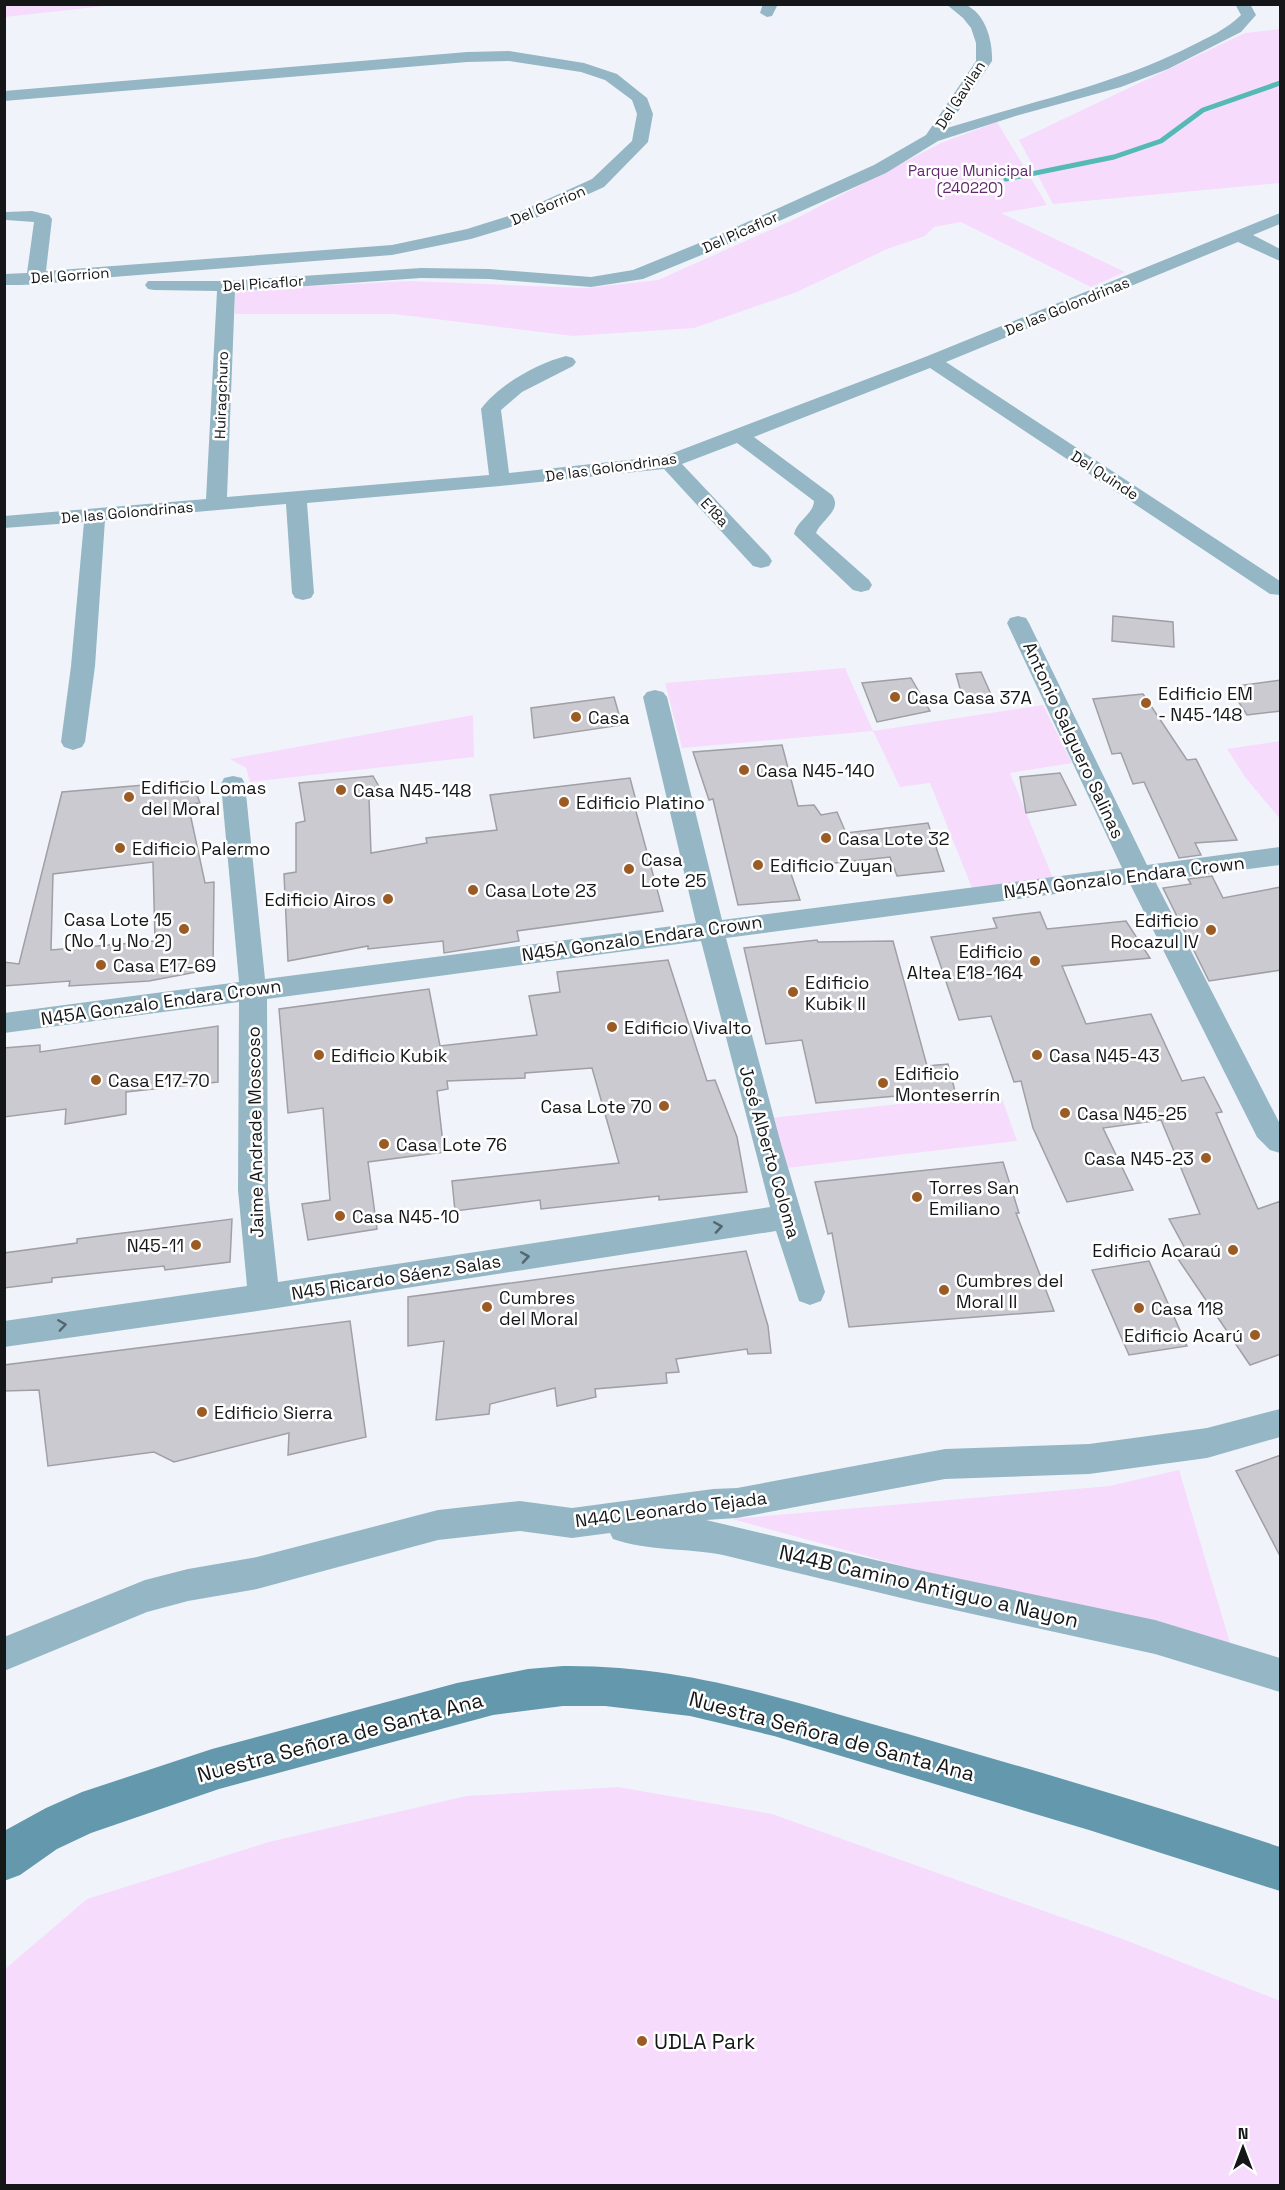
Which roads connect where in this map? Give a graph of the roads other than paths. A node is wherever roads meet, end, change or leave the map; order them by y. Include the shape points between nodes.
1 (953, 4) edge
2 (1242, 4) edge
3 (4, 96) edge
4 (932, 138) junction
5 (880, 169) joint
6 (12, 216) dead end
7 (1281, 218) edge
8 (471, 234) junction
9 (1240, 236) junction
10 (1281, 256) edge
11 (489, 274) junction
12 (36, 277) junction
13 (4, 280) edge
14 (226, 286) junction
15 (932, 361) junction
16 (566, 362) dead end
17 (740, 436) junction
18 (669, 462) junction
19 (500, 480) junction
20 (296, 498) junction
21 (216, 505) junction
22 (95, 514) junction
23 (4, 522) edge
24 (761, 561) dead end
25 (861, 585) dead end
26 (1278, 589) dead end
27 (303, 593) dead end
28 (1018, 623) dead end
29 (655, 697) dead end
30 (73, 742) dead end
31 (232, 784) dead end
32 (1281, 856) edge
33 (1138, 874) junction
34 (711, 929) junction
35 (253, 990) junction
36 (4, 1023) edge
37 (1281, 1142) edge
38 (787, 1217) junction
39 (810, 1292) dead end
40 (264, 1297) junction
41 (4, 1334) edge
42 (1281, 1423) edge
43 (572, 1523) junction
44 (4, 1654) edge
45 (1281, 1675) edge
46 (4, 1859) edge
47 (1281, 1869) edge

1 - 4 street, Del Gavilan via 980,27 986,46 984,61
2 - 4 street via 1249,15 1236,29 1163,66
3 - 8 street, Del Gorrion via 489,55 584,68 611,77 639,98 645,114 640,142 598,183 521,218
4 - 5 street, Del Gavilan
5 - 11 street, Del Picaflor via 637,276 591,282
6 - 12 street via 43,219
7 - 9 street, De las Golondrinas
8 - 11 street
8 - 12 street, Del Gorrion via 392,250
9 - 10 street
9 - 15 street, De las Golondrinas
11 - 14 street, Del Picaflor via 412,273
12 - 13 street, Del Gorrion
12 - 14 street, Del Picaflor via 135,285
14 - 21 street, Huiragchuro
15 - 17 street, De las Golondrinas
15 - 26 street, Del Quinde
16 - 19 street via 508,393 491,409
17 - 18 street, De las Golondrinas
17 - 25 street via 825,499 824,509 805,534
18 - 19 street, De las Golondrinas
18 - 24 street, E18a
19 - 20 street, De las Golondrinas
20 - 21 street, De las Golondrinas
20 - 27 street
21 - 22 street, De las Golondrinas
22 - 23 street, De las Golondrinas
22 - 30 street
28 - 33 street, Antonio Salguero Salinas
29 - 34 street, José Alberto Coloma
31 - 35 street, Jaime Andrade Moscoso
32 - 33 street, N45A Gonzalo Endara Crown
33 - 34 street, N45A Gonzalo Endara Crown
33 - 37 street, Antonio Salguero Salinas via 1267,1129
34 - 35 street, N45A Gonzalo Endara Crown
34 - 38 street, José Alberto Coloma
35 - 36 street, N45A Gonzalo Endara Crown
35 - 40 street, Jaime Andrade Moscoso via 253,1190
38 - 39 street, José Alberto Coloma
40 -> 38 street, N45 Ricardo Sáenz Salas
41 -> 40 street, N45 Ricardo Sáenz Salas
42 - 43 street, N44C Leonardo Tejada via 1207,1443 1089,1458 945,1464 737,1503
43 - 44 street, N44C Leonardo Tejada via 520,1516 438,1525 257,1573 145,1596
43 - 45 street, N44B Camino Antiguo a Nayon via 723,1539 1155,1637
46 - 47 street, Nuestra Señora de Santa Ana via 79,1816 218,1768 472,1700 523,1689 566,1686 662,1692 786,1720 1139,1822

